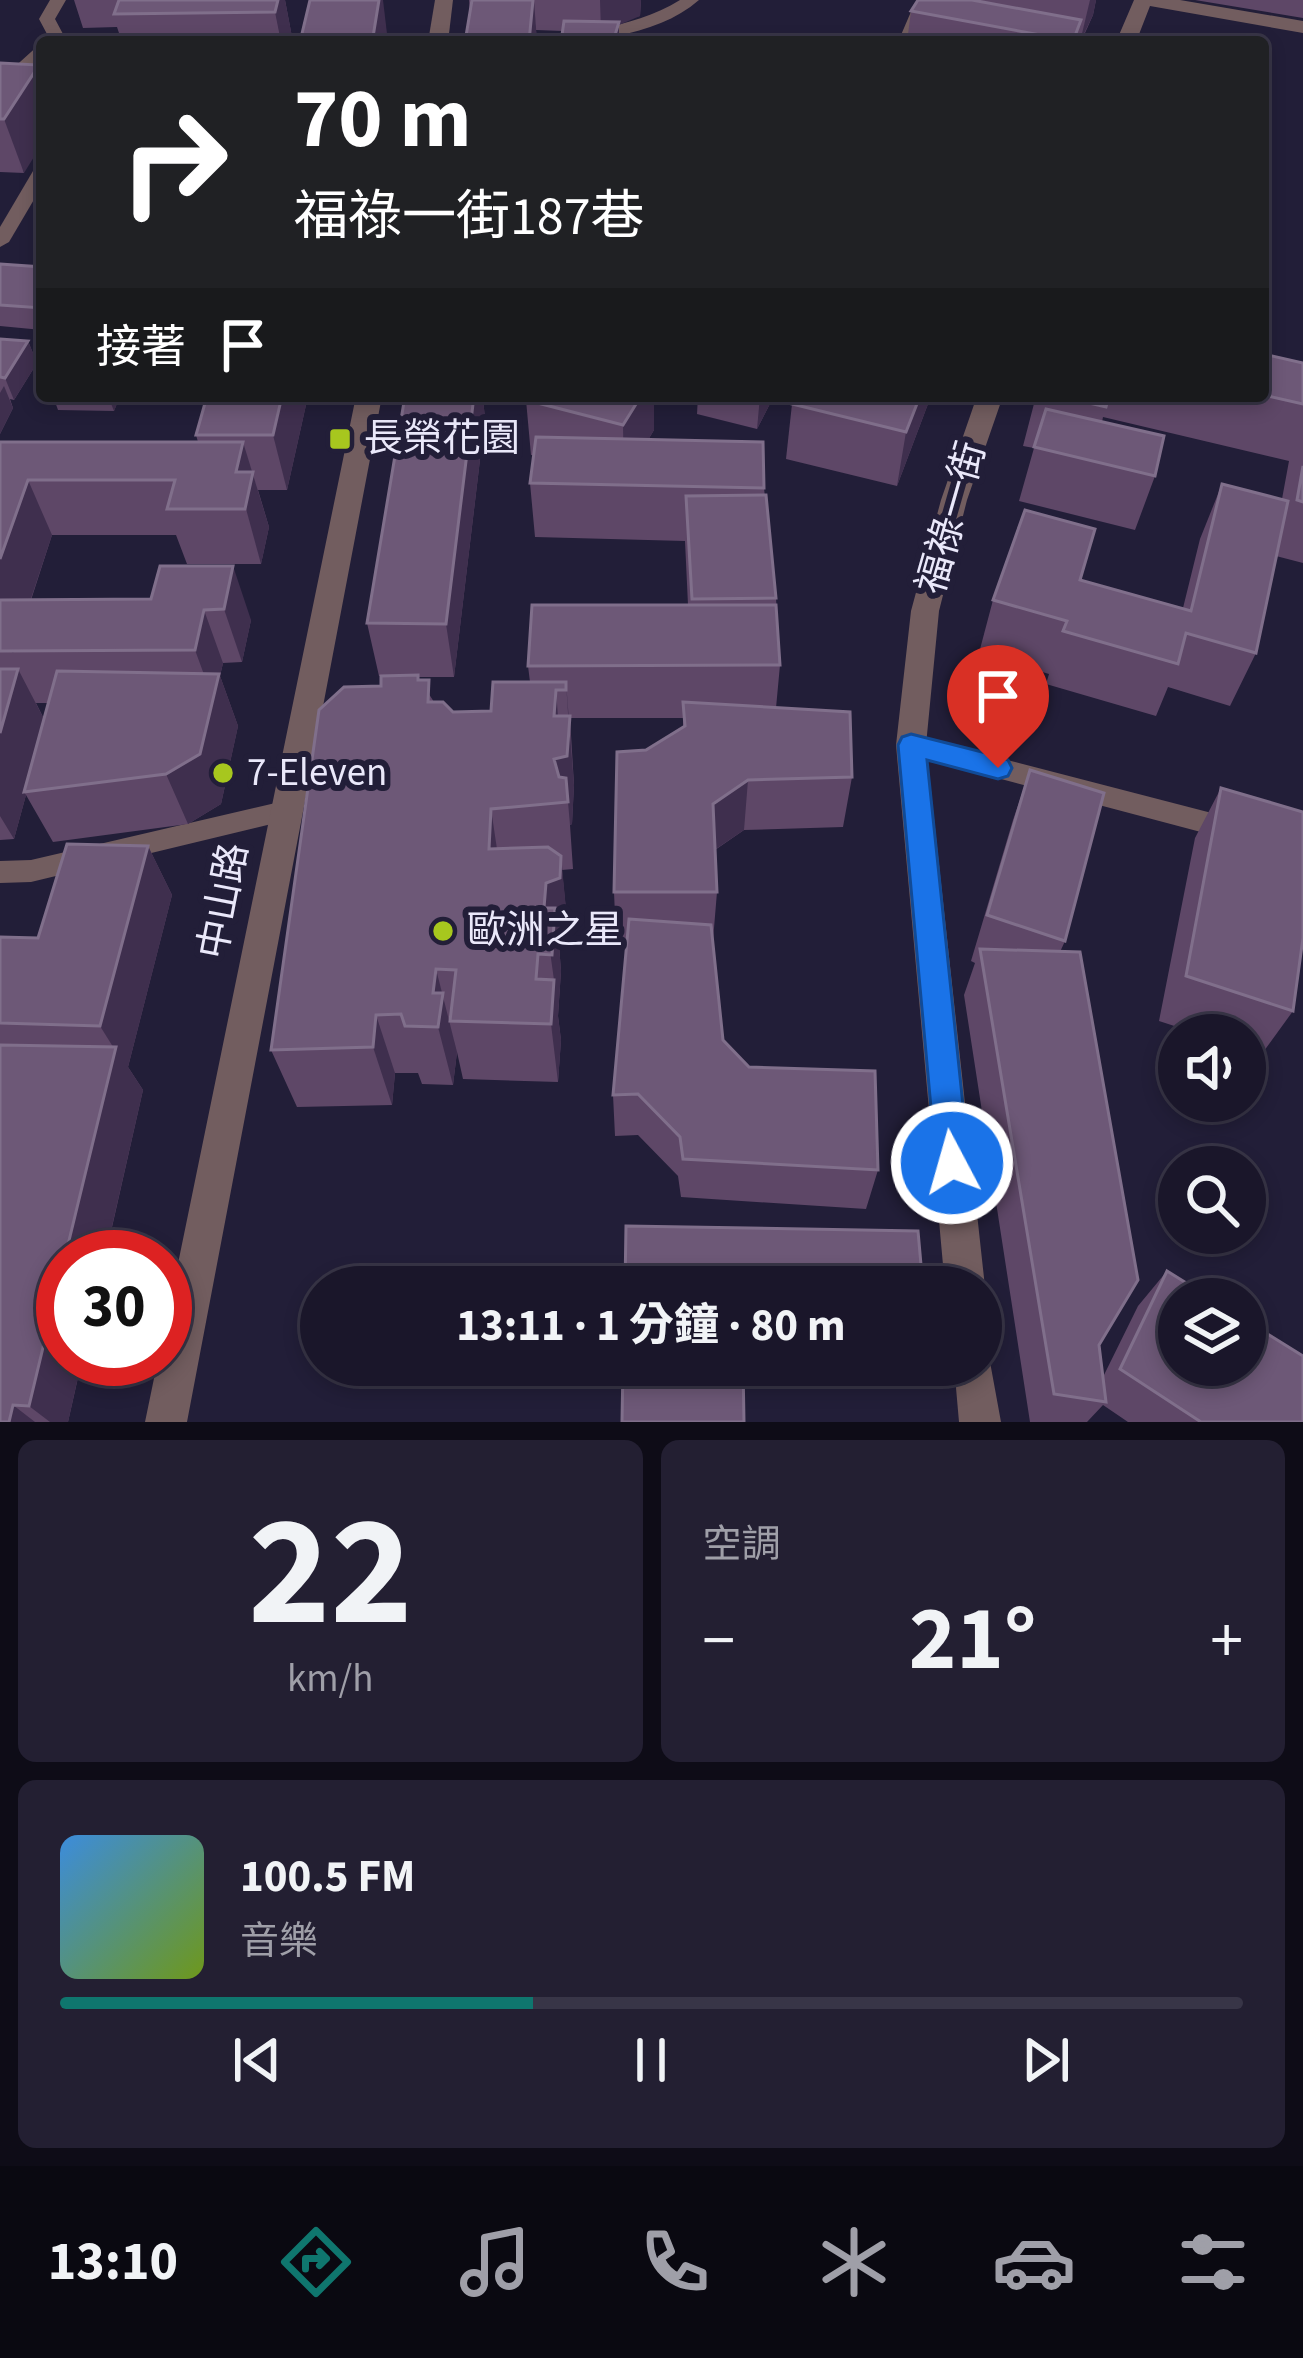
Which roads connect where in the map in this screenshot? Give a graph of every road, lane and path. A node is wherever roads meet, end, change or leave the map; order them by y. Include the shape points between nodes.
1 (58, 0) edge
2 (444, 0) edge
3 (691, 0) edge
4 (942, 0) edge
5 (1145, 0) edge
6 (1303, 27) edge
7 (53, 36) edge
8 (439, 36) edge
9 (579, 36) edge
10 (908, 36) edge
11 (1129, 36) edge
12 (36, 54) edge
13 (0, 105) edge
14 (21, 109) edge
15 (36, 181) edge
16 (0, 242) edge
17 (368, 402) edge
18 (988, 402) edge
19 (911, 745) junction
20 (284, 811) junction
21 (1257, 836) edge
22 (0, 872) edge
23 (963, 1266) edge
24 (976, 1386) edge
25 (166, 1422) edge
26 (980, 1422) edge

1 - 7 lane via 47,19
2 - 8 street
3 - 9 lane
4 - 10 lane via 918,10
5 - 6 street
5 - 11 street
12 - 13 lane via 3,86
13 - 14 lane
15 - 16 lane
17 - 20 street, 中山路
18 - 19 street, 福祿一街 via 925,611
19 - 21 lane
19 - 23 street, 福祿一街
20 - 22 lane
20 - 25 street, 中山路
24 - 26 street

